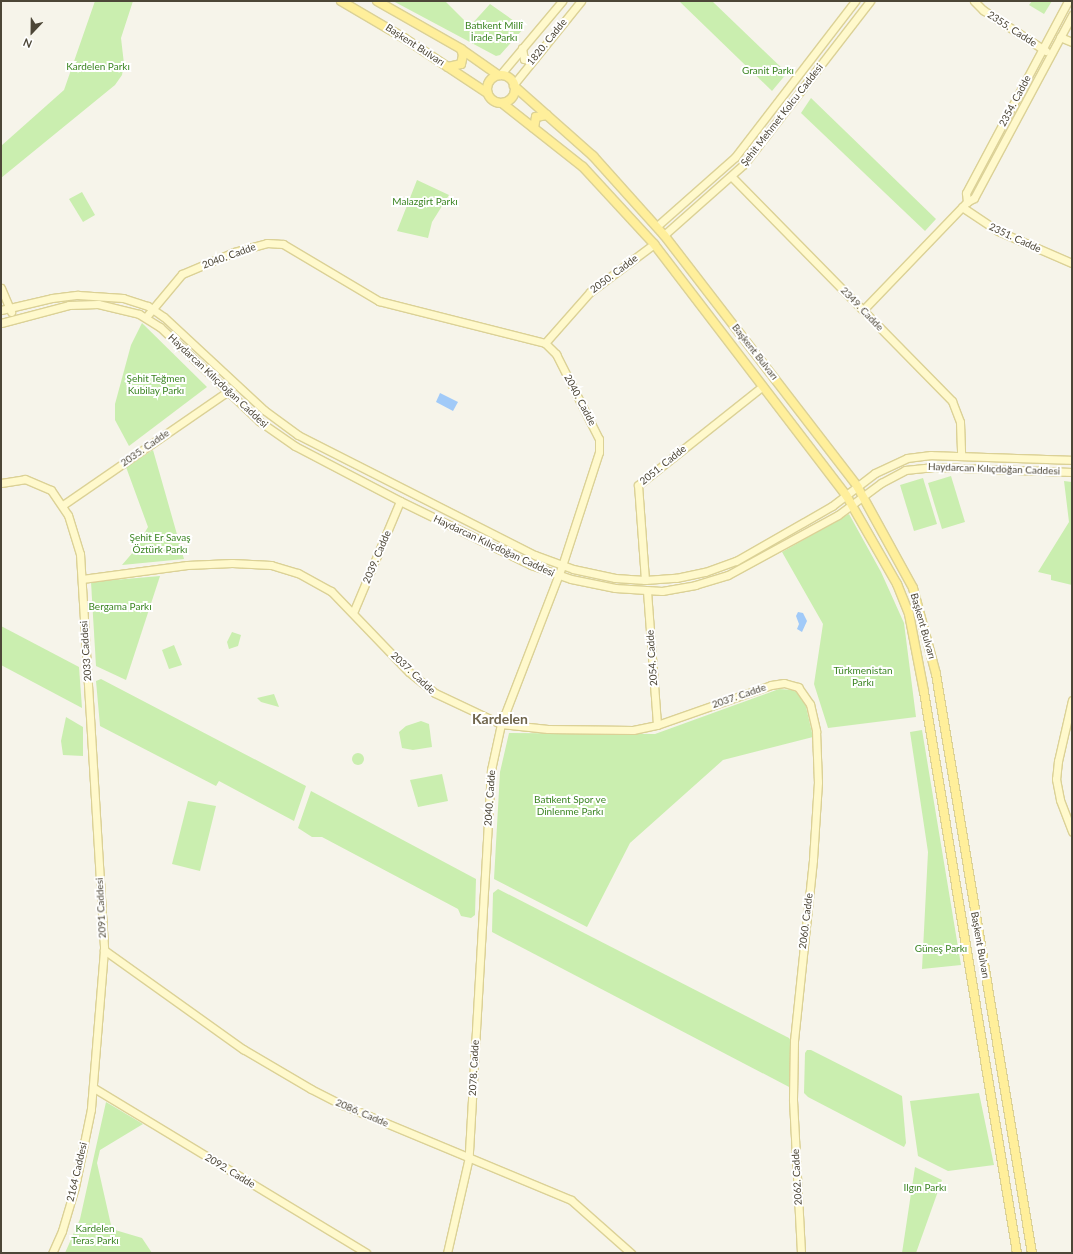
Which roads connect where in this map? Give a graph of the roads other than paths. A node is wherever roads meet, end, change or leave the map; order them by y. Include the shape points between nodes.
1 (341, 1) edge
2 (377, 1) edge
3 (562, 1) edge
4 (581, 1) edge
5 (855, 1) edge
6 (870, 1) edge
7 (974, 1) edge
8 (1068, 1) edge
9 (1072, 15) edge
10 (1060, 37) junction
11 (1072, 42) edge
12 (522, 48) junction
13 (460, 49) junction
14 (1043, 49) junction
15 (1052, 54) junction
16 (536, 57) junction
17 (448, 67) junction
18 (499, 75) junction
19 (514, 85) junction
20 (487, 93) junction
21 (502, 103) junction
22 (547, 115) junction
23 (534, 128) junction
24 (732, 177) junction
25 (964, 204) junction
26 (657, 226) junction
27 (664, 235) junction
28 (654, 244) junction
29 (1072, 263) edge
30 (1, 288) edge
31 (10, 308) junction
32 (152, 308) junction
33 (1, 310) edge
34 (862, 310) junction
35 (146, 317) junction
36 (13, 319) junction
37 (1, 322) edge
38 (545, 343) junction
39 (763, 386) junction
40 (228, 391) junction
41 (961, 456) junction
42 (1072, 460) edge
43 (1072, 472) edge
44 (1, 483) edge
45 (857, 486) junction
46 (846, 494) junction
47 (863, 496) junction
48 (400, 501) junction
49 (852, 504) junction
50 (63, 505) junction
51 (562, 566) junction
52 (559, 576) junction
53 (82, 579) junction
54 (644, 580) junction
55 (646, 591) junction
56 (354, 613) junction
57 (1072, 700) edge
58 (502, 724) junction
59 (657, 725) junction
60 (91, 728) joint
61 (817, 741) joint
62 (1072, 832) edge
63 (486, 881) joint
64 (104, 950) junction
65 (94, 1088) junction
66 (793, 1100) joint
67 (470, 1157) junction
68 (52, 1253) edge
69 (366, 1253) edge
70 (447, 1253) edge
71 (631, 1253) edge
72 (801, 1253) edge
73 (1017, 1253) edge
74 (1032, 1253) edge

1 - 17 main road, Başkent Bulvarı via 364,12
2 - 13 main road, Başkent Bulvarı
3 - 12 street, 1820. Cadde
4 - 16 street, 1820. Cadde
5 - 26 street, Şehit Mehmet Kolcu Caddesi via 743,148 722,170
6 - 24 street, Şehit Mehmet Kolcu Caddesi via 756,150
7 - 14 street, 2355. Cadde via 983,10
8 - 14 street, 2354. Cadde
9 - 10 street, 2354. Cadde
10 - 11 street
10 - 15 street, 2354. Cadde
12 - 16 street via 524,59
12 - 18 street, 1820. Cadde
13 - 17 main road via 463,55 461,64
13 - 18 main road, Başkent Bulvarı
14 - 15 street, 2355. Cadde
14 - 25 street, 2354. Cadde via 966,193
15 - 25 street, 2354. Cadde via 974,198
16 - 19 street, 1820. Cadde
17 - 20 main road, Başkent Bulvarı
18 - 19 main road via 509,78
18 - 20 main road via 489,81
19 - 21 main road via 511,99
19 - 22 main road, Başkent Bulvarı
20 - 21 main road via 493,101
21 - 23 main road, Başkent Bulvarı
22 - 23 main road via 536,117
22 - 26 main road, Başkent Bulvarı via 593,156
23 - 28 main road, Başkent Bulvarı via 583,167
24 - 27 street, Şehit Mehmet Kolcu Caddesi
24 - 34 street, 2349. Cadde
25 - 29 street, 2351. Cadde via 998,231
25 - 34 street, 2354. Cadde
26 - 27 main road, Başkent Bulvarı
27 - 45 main road, Başkent Bulvarı
28 - 38 street, 2050. Cadde via 590,292
28 - 39 main road, Başkent Bulvarı
30 - 31 street
31 - 32 street, Haydarcan Kılıçdoğan Caddesi via 52,298 93,295 123,298
31 - 33 street, Haydarcan Kılıçdoğan Caddesi
31 - 36 street
32 - 35 street, 2040. Cadde
32 - 38 street, 2040. Cadde via 182,274 234,252 275,243 296,250 379,301
32 - 51 street, Haydarcan Kılıçdoğan Caddesi via 268,414 298,435 405,491
34 - 41 street, 2349. Cadde via 952,401 959,416
35 - 36 street, Haydarcan Kılıçdoğan Caddesi via 124,309 92,304 51,308
35 - 40 street, Haydarcan Kılıçdoğan Caddesi
36 - 37 street, Haydarcan Kılıçdoğan Caddesi
38 - 51 street, 2040. Cadde via 556,354 596,432 600,445
39 - 46 main road, Başkent Bulvarı
39 - 54 street, 2051. Cadde via 638,485
40 - 48 street, Haydarcan Kılıçdoğan Caddesi via 259,421 282,437
40 - 50 street, 2035. Cadde
41 - 42 street, Haydarcan Kılıçdoğan Caddesi
41 - 45 street, Haydarcan Kılıçdoğan Caddesi via 907,458 887,466
43 - 47 street, Haydarcan Kılıçdoğan Caddesi via 918,467 894,474
44 - 50 street, 2033 Caddesi via 25,479 34,482 51,490
45 - 46 street, Haydarcan Kılıçdoğan Caddesi
45 - 47 main road, Başkent Bulvarı
46 - 49 main road, Başkent Bulvarı
46 - 54 street, Haydarcan Kılıçdoğan Caddesi via 736,561 690,576
47 - 49 street, Haydarcan Kılıçdoğan Caddesi
47 - 74 main road, Başkent Bulvarı via 913,588 936,674
48 - 52 street, Haydarcan Kılıçdoğan Caddesi
48 - 56 street, 2039. Cadde
49 - 55 street, Haydarcan Kılıçdoğan Caddesi via 776,551 728,575 679,588
49 - 73 main road, Başkent Bulvarı via 889,567 909,614
50 - 53 street, 2033 Caddesi via 78,542
51 - 52 street, 2040. Cadde
51 - 54 street, Haydarcan Kılıçdoğan Caddesi via 615,578
52 - 55 street, Haydarcan Kılıçdoğan Caddesi via 615,588
52 - 58 street, 2040. Cadde
53 - 56 street, 2037. Cadde via 186,565 271,565 298,573 322,585
53 - 60 street, 2033 Caddesi
55 - 59 street, 2054. Cadde
56 - 58 street, 2037. Cadde via 409,672 435,693
57 - 62 street via 1056,779 1060,800
58 - 59 street, 2037. Cadde via 614,732
58 - 63 street, 2040. Cadde via 490,778
59 - 61 street, 2037. Cadde via 771,685 784,683 798,688 806,697
60 - 64 street, 2091 Caddesi
61 - 66 street, 2060. Cadde via 818,782 813,860 794,1040
63 - 67 street, 2078. Cadde
64 - 65 street, 2091 Caddesi
64 - 67 street, 2086. Cadde via 243,1049 311,1089
65 - 68 street, 2164 Caddesi via 75,1187 62,1231
65 - 69 street, 2092. Cadde
66 - 72 street, 2062. Cadde
67 - 70 street, 2078. Cadde
67 - 71 street, 2086. Cadde via 571,1200

